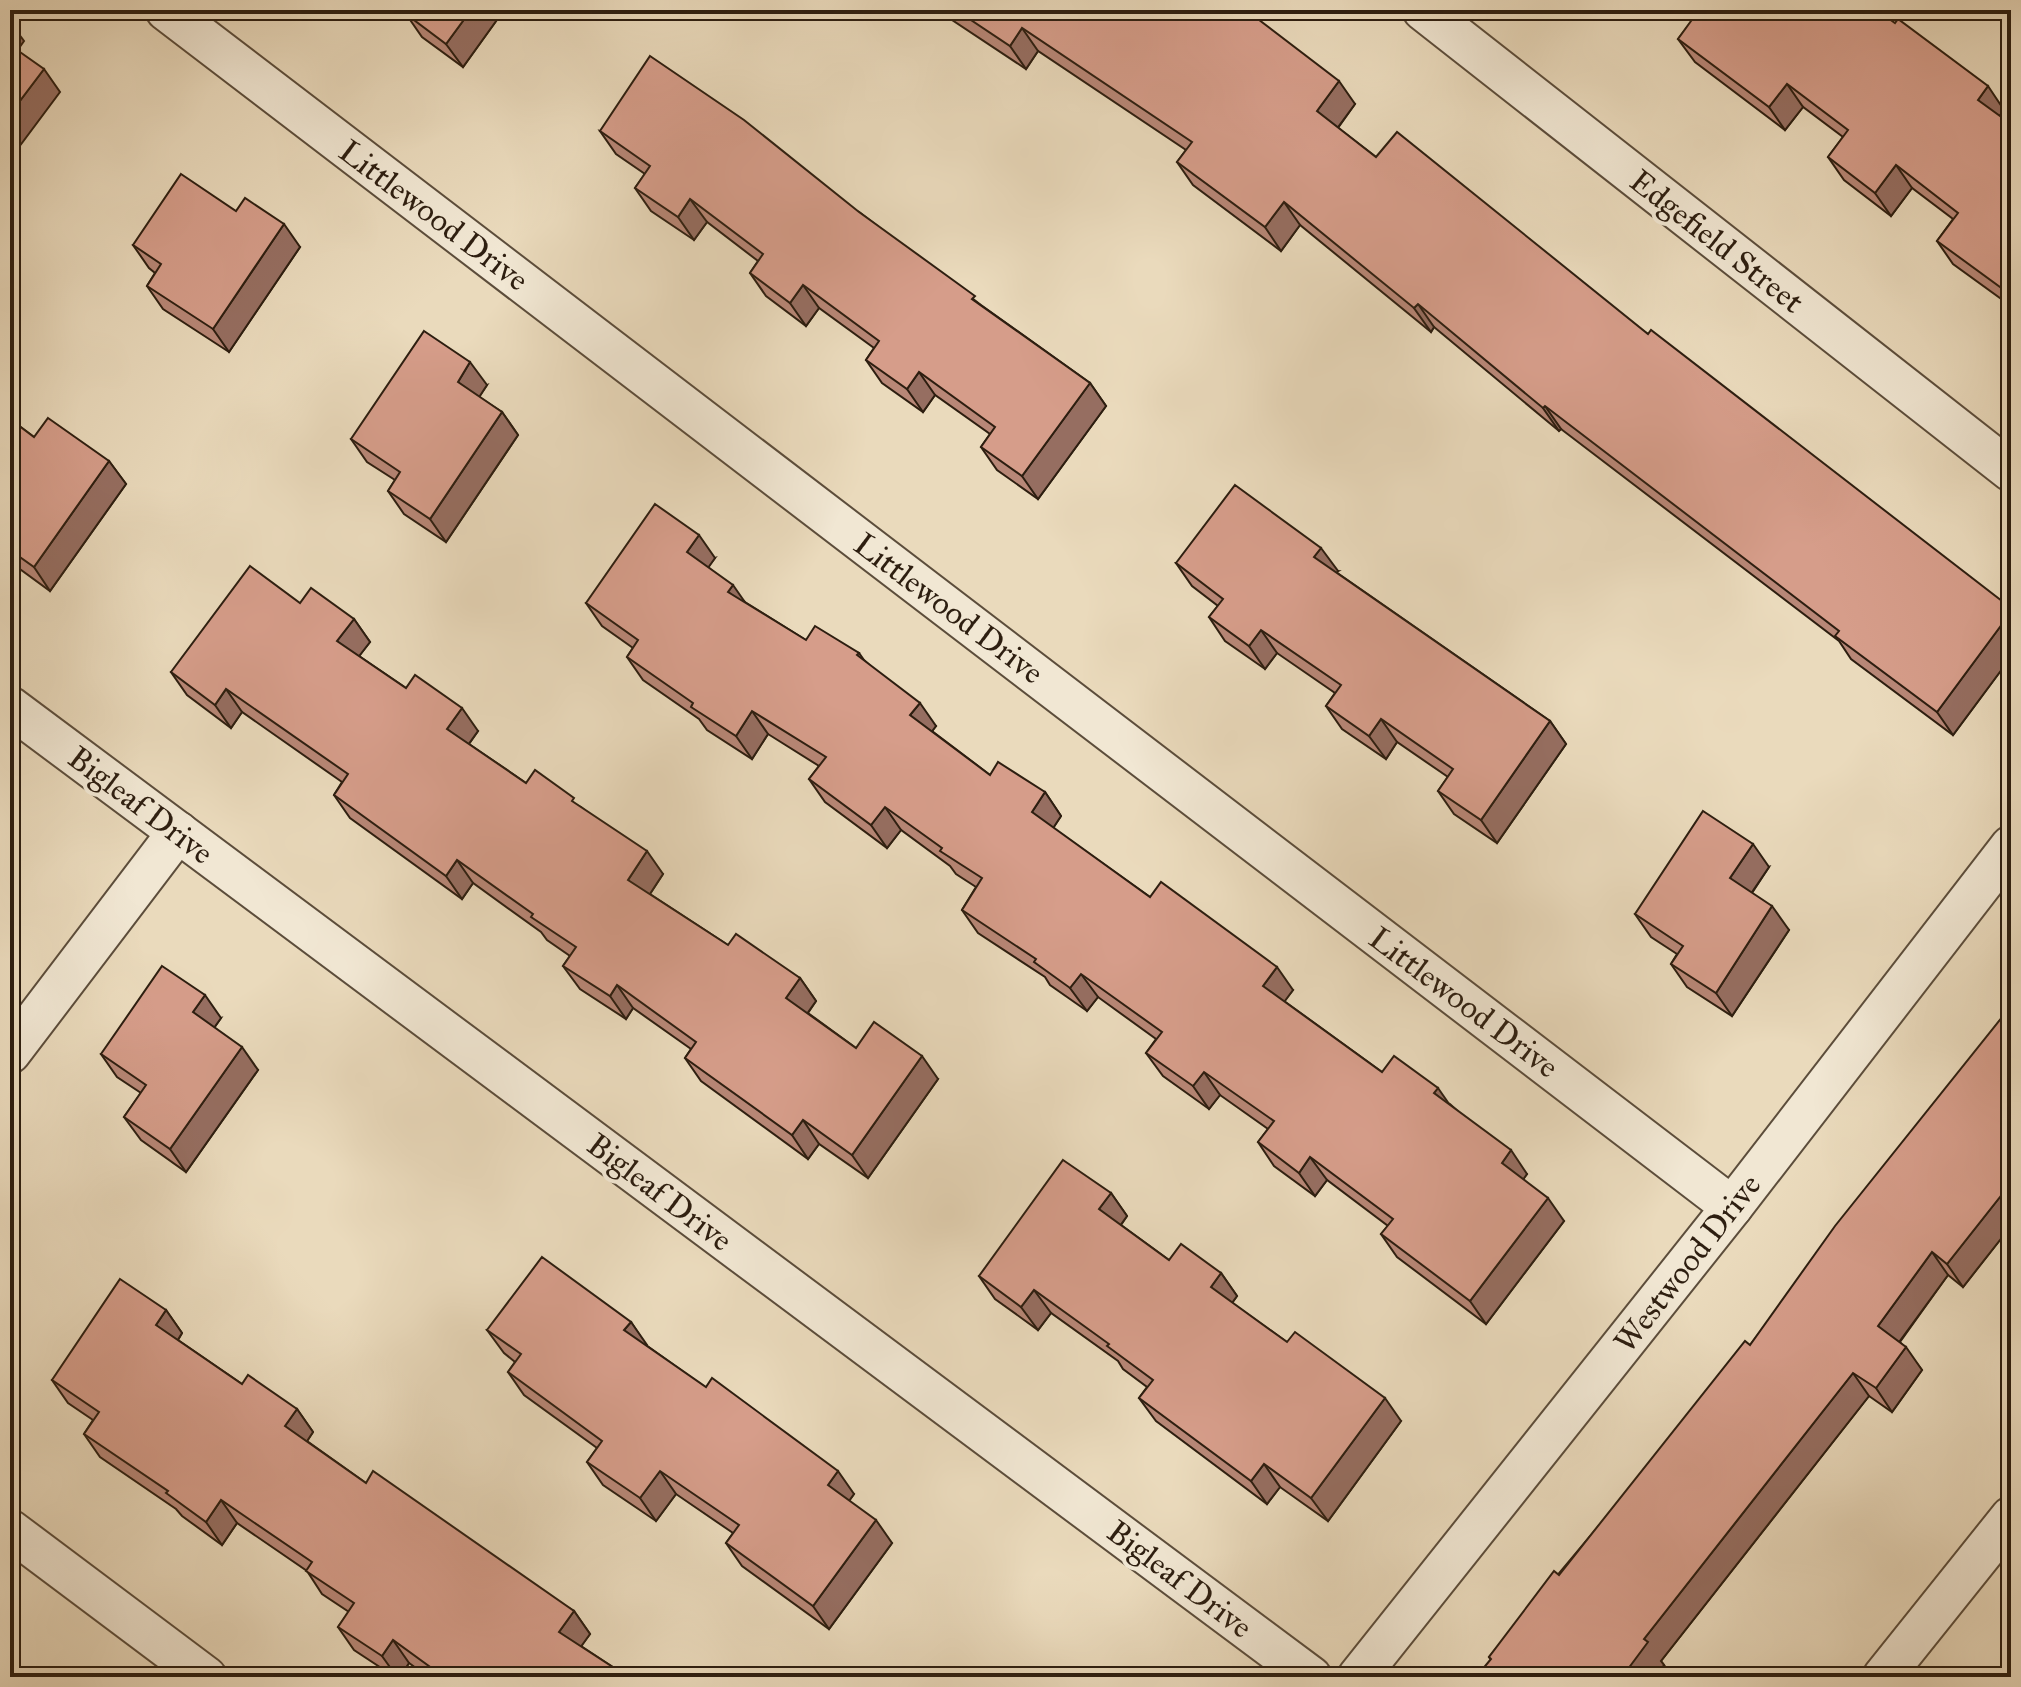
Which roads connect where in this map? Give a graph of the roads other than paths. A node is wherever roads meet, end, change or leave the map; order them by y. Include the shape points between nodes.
1 (166, 10) edge
2 (1423, 10) edge
3 (2011, 471) edge
4 (10, 707) edge
5 (178, 832) junction
6 (2011, 846) edge
7 (10, 1053) edge
8 (1732, 1207) junction
9 (2011, 1517) edge
10 (10, 1530) edge
11 (206, 1677) edge
12 (1311, 1677) edge
13 (1358, 1677) edge
14 (1883, 1677) edge

1 - 8 street, Littlewood Drive
2 - 3 street, Edgefield Street
4 - 5 street, Bigleaf Drive
5 - 7 street
5 - 12 street, Bigleaf Drive
6 - 8 street, Westwood Drive
8 - 13 street, Westwood Drive
9 - 14 street
10 - 11 street

